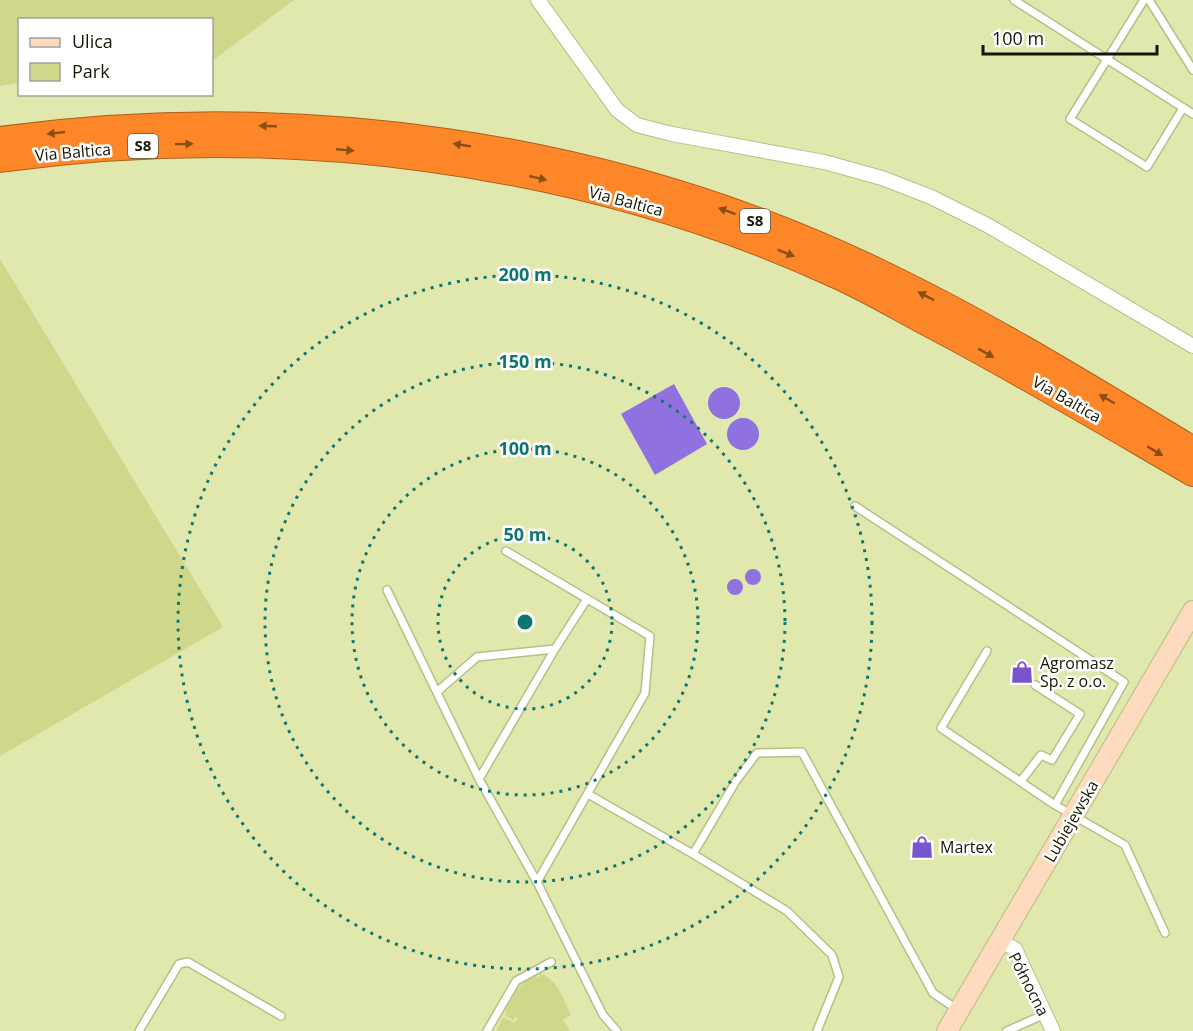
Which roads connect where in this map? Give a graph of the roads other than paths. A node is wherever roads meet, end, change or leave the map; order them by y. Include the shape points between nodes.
1 (538, 0) edge
2 (1014, 0) edge
3 (1144, 0) edge
4 (1149, 0) edge
5 (1107, 59) junction
6 (1193, 70) edge
7 (1183, 108) junction
8 (1193, 114) edge
9 (0, 140) edge
10 (0, 159) edge
11 (1193, 346) edge
12 (1193, 450) edge
13 (1193, 473) edge
14 (855, 506) dead end
15 (506, 551) dead end
16 (387, 590) dead end
17 (586, 599) junction
18 (1193, 611) edge
19 (555, 649) junction
20 (987, 651) dead end
21 (1035, 685) dead end
22 (438, 692) junction
23 (479, 779) junction
24 (1021, 781) junction
25 (588, 794) junction
26 (1055, 805) junction
27 (1074, 815) junction
28 (693, 854) junction
29 (537, 882) junction
30 (1165, 933) dead end
31 (1001, 941) junction
32 (551, 962) dead end
33 (959, 1011) junction
34 (1045, 1014) junction
35 (281, 1016) dead end
36 (139, 1031) edge
37 (487, 1031) edge
38 (617, 1031) edge
39 (817, 1031) edge
40 (947, 1031) edge
41 (1007, 1031) edge
42 (1053, 1031) edge

1 - 11 street via 608,99 629,121 672,135 836,165 908,187 989,226
2 - 5 lane
3 - 5 lane
4 - 6 lane
5 - 7 lane
5 - 7 lane via 1070,119 1147,166
7 - 8 lane
12 -> 9 highway, Via Baltica / S8 via 977,323 877,272 735,214 602,173 478,147 316,128 113,128
10 -> 13 highway, Via Baltica / S8 via 158,145 286,145 470,165 624,199 717,228 834,273 984,352
14 - 26 lane via 1124,682
15 - 17 lane
16 - 22 lane
17 - 19 lane
17 - 25 lane via 650,636 645,693
18 - 27 main road, Lubiejewska
19 - 22 lane via 477,657
19 - 23 lane
20 - 24 lane via 941,728
21 - 24 lane via 1080,714 1052,760 1041,755
22 - 23 lane
23 - 29 lane
24 - 26 lane
25 - 28 lane
25 - 29 lane
26 - 27 lane
27 - 30 lane via 1125,845
27 - 31 main road, Lubiejewska
28 - 33 lane via 757,753 802,752 933,993
28 - 39 lane via 787,911 832,955 839,977
29 - 38 lane via 603,1015
31 - 33 main road, Lubiejewska
31 - 34 street, Północna via 1015,949
32 - 37 lane via 516,981
33 - 40 main road, Lubiejewska
34 - 41 lane
34 - 42 street, Północna
35 - 36 lane via 188,962 179,964

